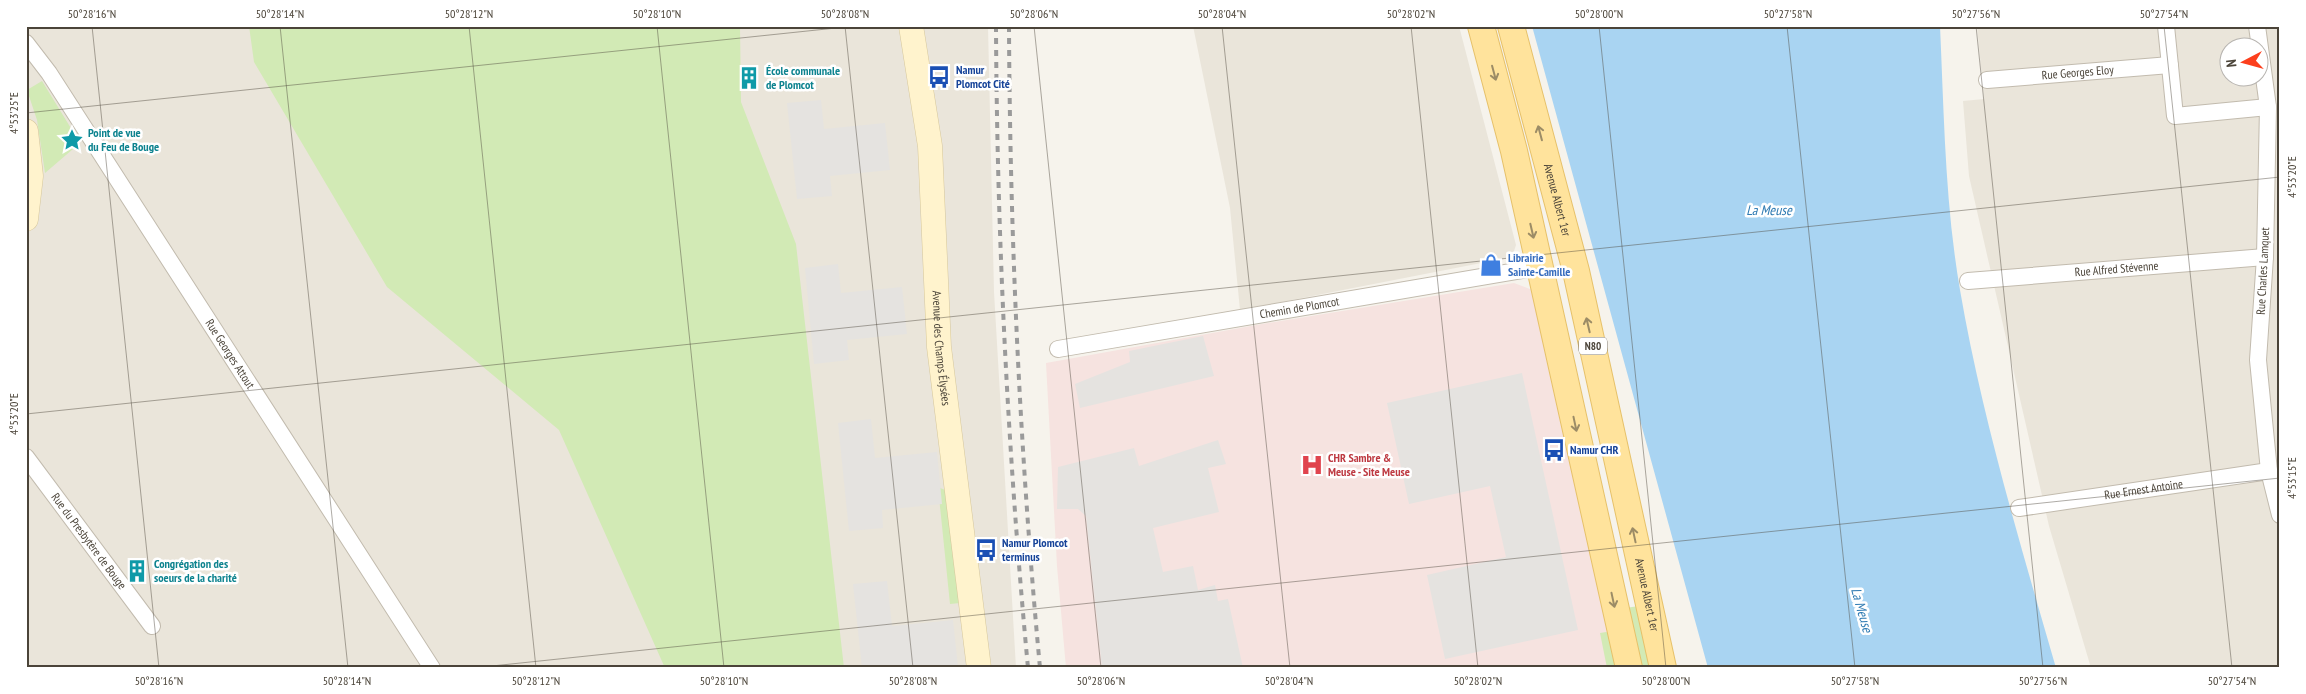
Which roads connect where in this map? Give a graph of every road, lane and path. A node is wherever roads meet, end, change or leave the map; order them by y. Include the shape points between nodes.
1 (911, 26) edge
2 (1481, 26) edge
3 (1511, 26) edge
4 (2166, 26) edge
5 (2257, 26) edge
6 (26, 42) edge
7 (2170, 65) junction
8 (1987, 80) dead end
9 (2268, 107) junction
10 (26, 131) edge
11 (26, 219) edge
12 (2265, 257) junction
13 (1540, 267) junction
14 (1576, 271) junction
15 (1968, 280) dead end
16 (1058, 349) dead end
17 (1565, 379) junction
18 (1604, 393) junction
19 (26, 457) edge
20 (2269, 471) junction
21 (2019, 508) dead end
22 (2280, 515) edge
23 (152, 626) dead end
24 (432, 668) edge
25 (980, 668) edge
26 (1629, 668) edge
27 (1663, 668) edge

1 - 25 street, Avenue des Champs Élysées via 930,146 939,347
2 -> 13 main road
14 -> 3 main road, Avenue Albert 1er / N80
4 - 7 street
5 - 9 street, Rue Charles Lamquet
6 - 24 street, Rue Georges Attout via 55,81
7 - 8 street, Rue Georges Eloy
7 - 9 street via 2175,116
9 - 12 street, Rue Charles Lamquet
10 - 11 street via 31,176
12 - 15 street, Rue Alfred Stévenne
12 - 20 street, Rue Charles Lamquet via 2258,360
13 - 14 main road
13 - 16 street, Chemin de Plomcot
13 - 17 main road
18 -> 14 main road, Avenue Albert 1er / N80
17 - 18 main road
17 -> 26 main road
27 -> 18 main road, Avenue Albert 1er / N80
19 - 23 street, Rue du Presbytère de Bouge
20 - 21 street, Rue Ernest Antoine
20 - 22 street, Rue Charles Lamquet

